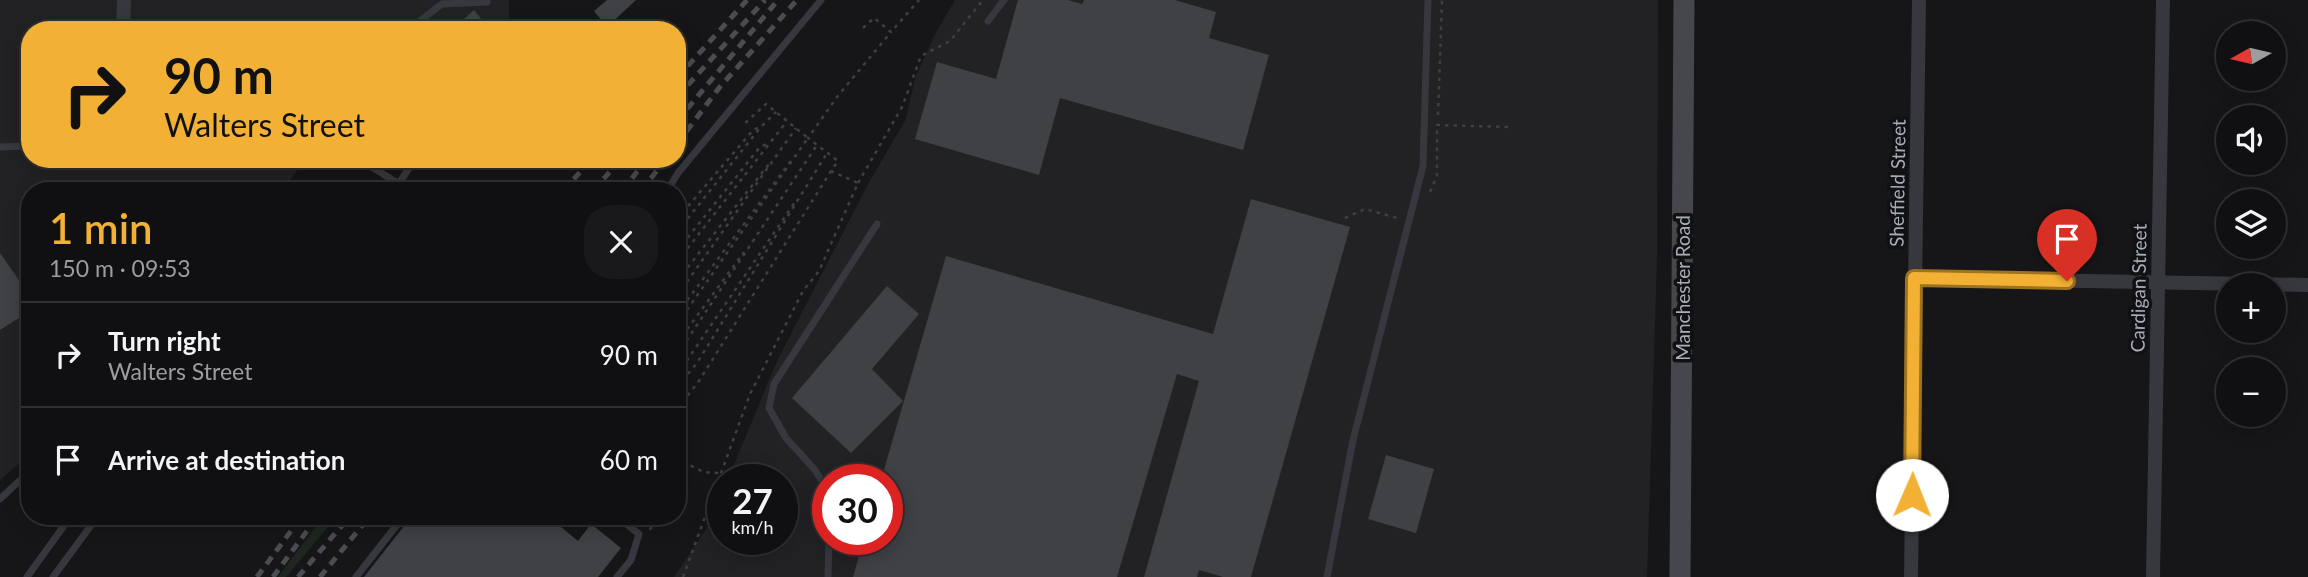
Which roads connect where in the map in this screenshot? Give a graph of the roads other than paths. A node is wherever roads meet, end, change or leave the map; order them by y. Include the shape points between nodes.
1 (124, 0) edge
2 (821, 0) edge
3 (1004, 0) edge
4 (1428, 0) edge
5 (1684, 0) edge
6 (1919, 0) edge
7 (2163, 0) edge
8 (487, 2) dead end
9 (123, 21) edge
10 (420, 21) edge
11 (988, 21) dead end
12 (21, 146) edge
13 (0, 147) edge
14 (686, 163) edge
15 (371, 168) edge
16 (389, 182) edge
17 (877, 224) dead end
18 (1914, 278) junction
19 (2158, 284) junction
20 (2308, 285) edge
21 (812, 467) edge
22 (21, 479) edge
23 (0, 499) edge
24 (65, 525) edge
25 (91, 525) edge
26 (397, 525) edge
27 (628, 525) edge
28 (829, 555) edge
29 (27, 577) edge
30 (53, 577) edge
31 (356, 577) edge
32 (617, 577) edge
33 (828, 577) edge
34 (1327, 577) edge
35 (1680, 577) edge
36 (1911, 577) edge
37 (2153, 577) edge

1 - 9 street
2 - 14 lane
3 - 11 lane
4 - 34 lane via 1423,166 1353,440
5 - 35 main road, Manchester Road
6 - 18 street, Sheffield Street
7 - 19 street, Cardigan Street
8 - 10 lane via 442,4
12 - 13 lane
15 - 16 lane
17 - 21 lane via 774,384 769,408 786,438
18 - 19 street
18 - 36 street, Sheffield Street
19 - 20 street
19 - 37 street, Cardigan Street
22 - 23 lane
24 - 29 lane
25 - 30 lane
26 - 31 lane
27 - 32 lane via 639,534 631,560
28 - 33 lane

